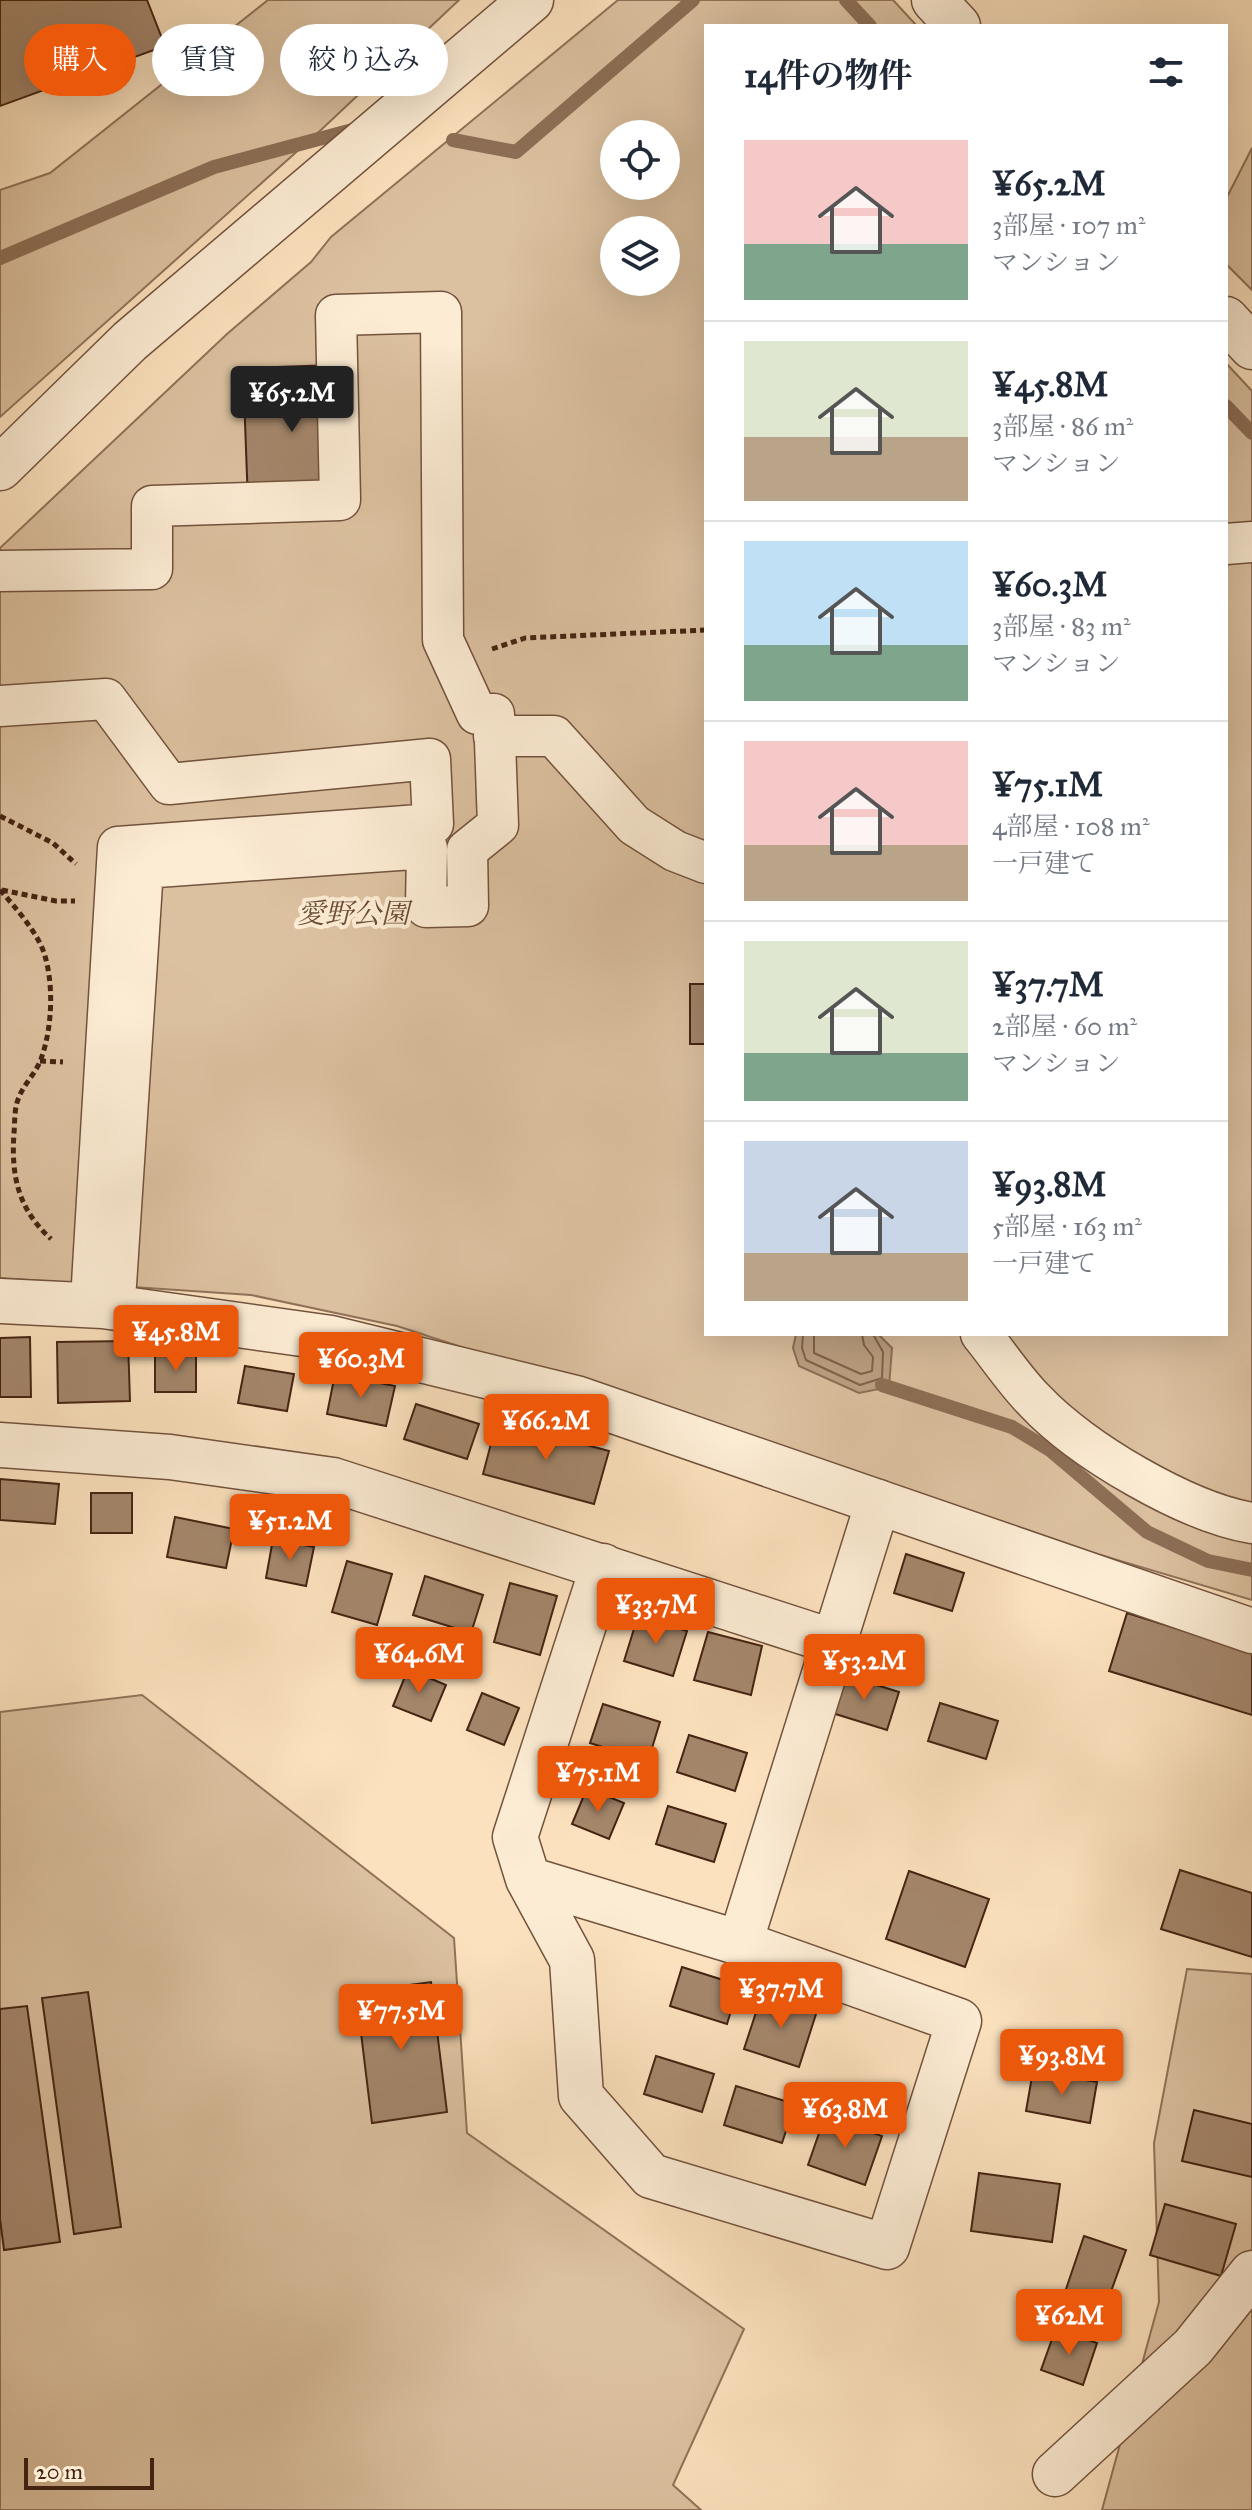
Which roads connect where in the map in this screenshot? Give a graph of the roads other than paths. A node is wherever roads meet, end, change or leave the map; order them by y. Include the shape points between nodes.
1 (531, 0) edge
2 (934, 0) edge
3 (956, 24) edge
4 (1228, 321) edge
5 (1252, 347) edge
6 (0, 468) edge
7 (1252, 542) edge
8 (1228, 544) edge
9 (0, 571) edge
10 (0, 706) edge
11 (494, 736) junction
12 (704, 862) edge
13 (0, 1301) edge
14 (983, 1336) edge
15 (0, 1445) edge
16 (878, 1502) junction
17 (1252, 1523) edge
18 (603, 1566) junction
19 (1252, 1631) edge
20 (834, 1642) junction
21 (528, 1879) junction
22 (740, 1943) junction
23 (1252, 2273) edge
24 (1055, 2474) dead end

1 - 6 street via 130,341
2 - 3 street
4 - 5 street
7 - 8 street
9 - 11 street via 152,569 152,506 340,500 336,315 441,312 443,640 477,714 494,714
10 - 11 street via 106,699 169,784 430,759 433,824 118,847 107,887 92,1284 116,1285 143,868 427,848 426,907 468,906 467,850 498,825
11 - 12 street via 554,736 634,825
13 - 16 street via 103,1306 331,1338 576,1398
14 - 17 street via 1035,1402 1094,1451 1167,1492
15 - 18 street via 170,1457 333,1480
16 - 19 street
16 - 20 street
18 - 20 street
18 - 21 street via 515,1837
20 - 22 street
21 - 22 street
21 - 22 street via 572,1960 581,2096 651,2176 887,2247 959,2021
23 - 24 street via 1193,2347

